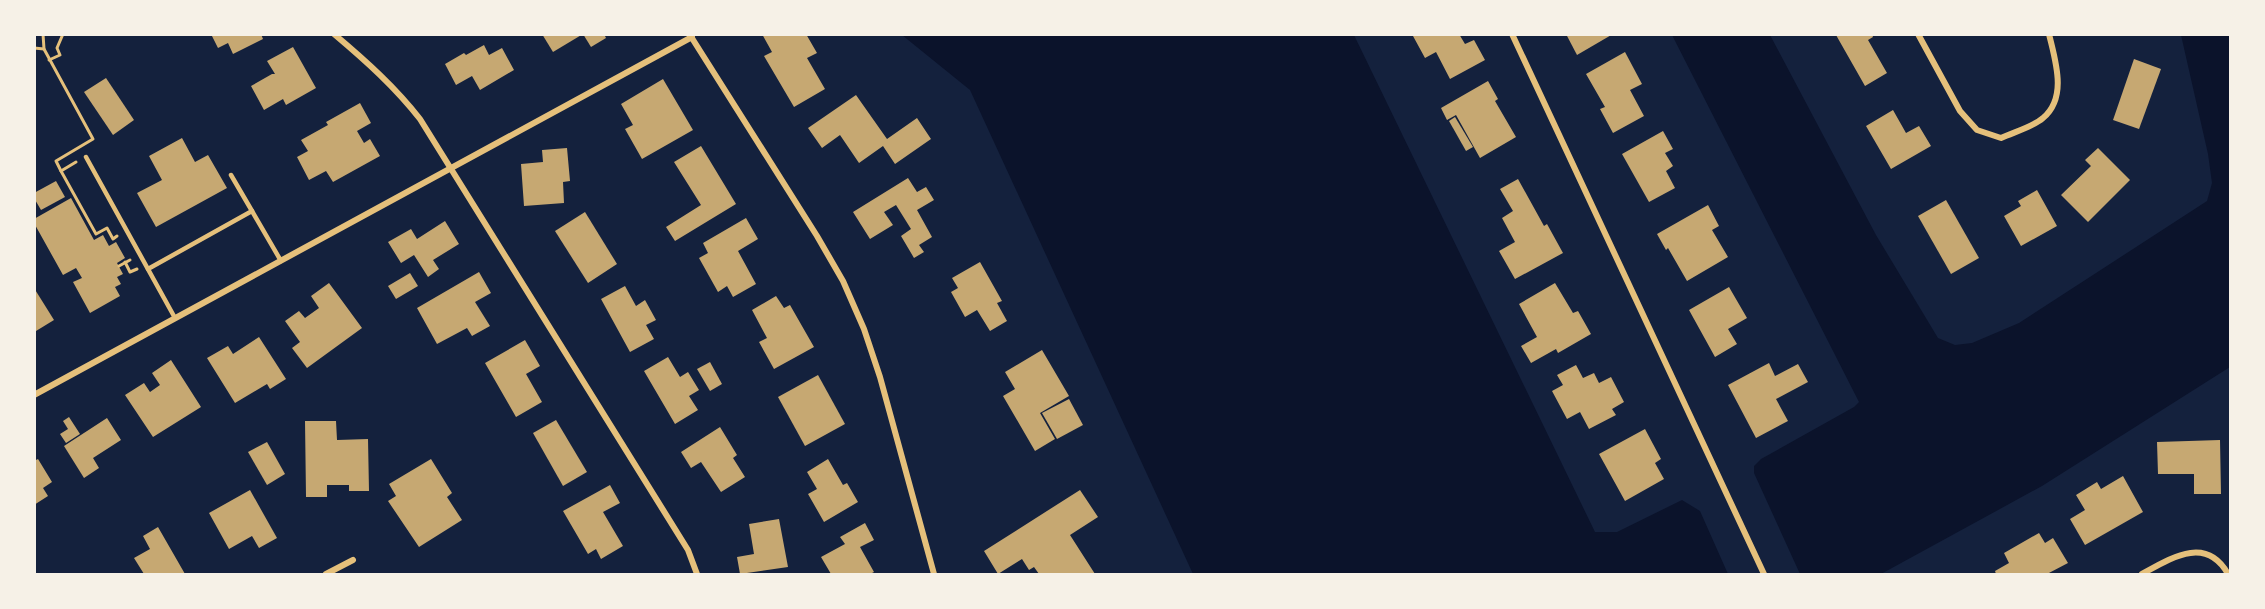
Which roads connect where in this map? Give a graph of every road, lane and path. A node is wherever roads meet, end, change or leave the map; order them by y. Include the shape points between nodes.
1 (43, 34) edge
2 (63, 34) edge
3 (334, 34) edge
4 (1512, 34) edge
5 (1918, 34) edge
6 (2049, 34) edge
7 (691, 36) edge
8 (34, 48) edge
9 (44, 50) junction
10 (50, 60) junction
11 (86, 157) joint
12 (450, 169) junction
13 (61, 171) junction
14 (231, 175) dead end
15 (252, 211) junction
16 (127, 231) junction
17 (281, 261) junction
18 (124, 262) dead end
19 (148, 269) junction
20 (130, 272) dead end
21 (175, 318) junction
22 (34, 395) edge
23 (353, 560) dead end
24 (326, 574) edge
25 (697, 574) edge
26 (934, 574) edge
27 (1764, 574) edge
28 (2142, 574) edge
29 (2228, 574) edge

1 - 9 path
2 - 10 path via 57,48 60,55
3 - 12 street via 403,98
4 - 27 street
5 - 6 street via 1960,111 1977,130 2001,138 2043,118 2056,102 2058,77
7 - 12 street
7 - 26 street via 843,281 880,377
8 - 9 path
9 - 10 path
10 - 13 path via 93,139 56,161
11 - 13 path
11 - 16 lane
12 - 17 street
12 - 25 street via 688,550
13 - 16 path via 96,234 107,228 113,239
14 - 15 lane
15 - 17 lane
15 - 19 lane
16 - 19 lane
17 - 21 street
18 - 20 path
19 - 21 lane
21 - 22 street
23 - 24 street
28 - 29 street via 2186,553 2212,556

